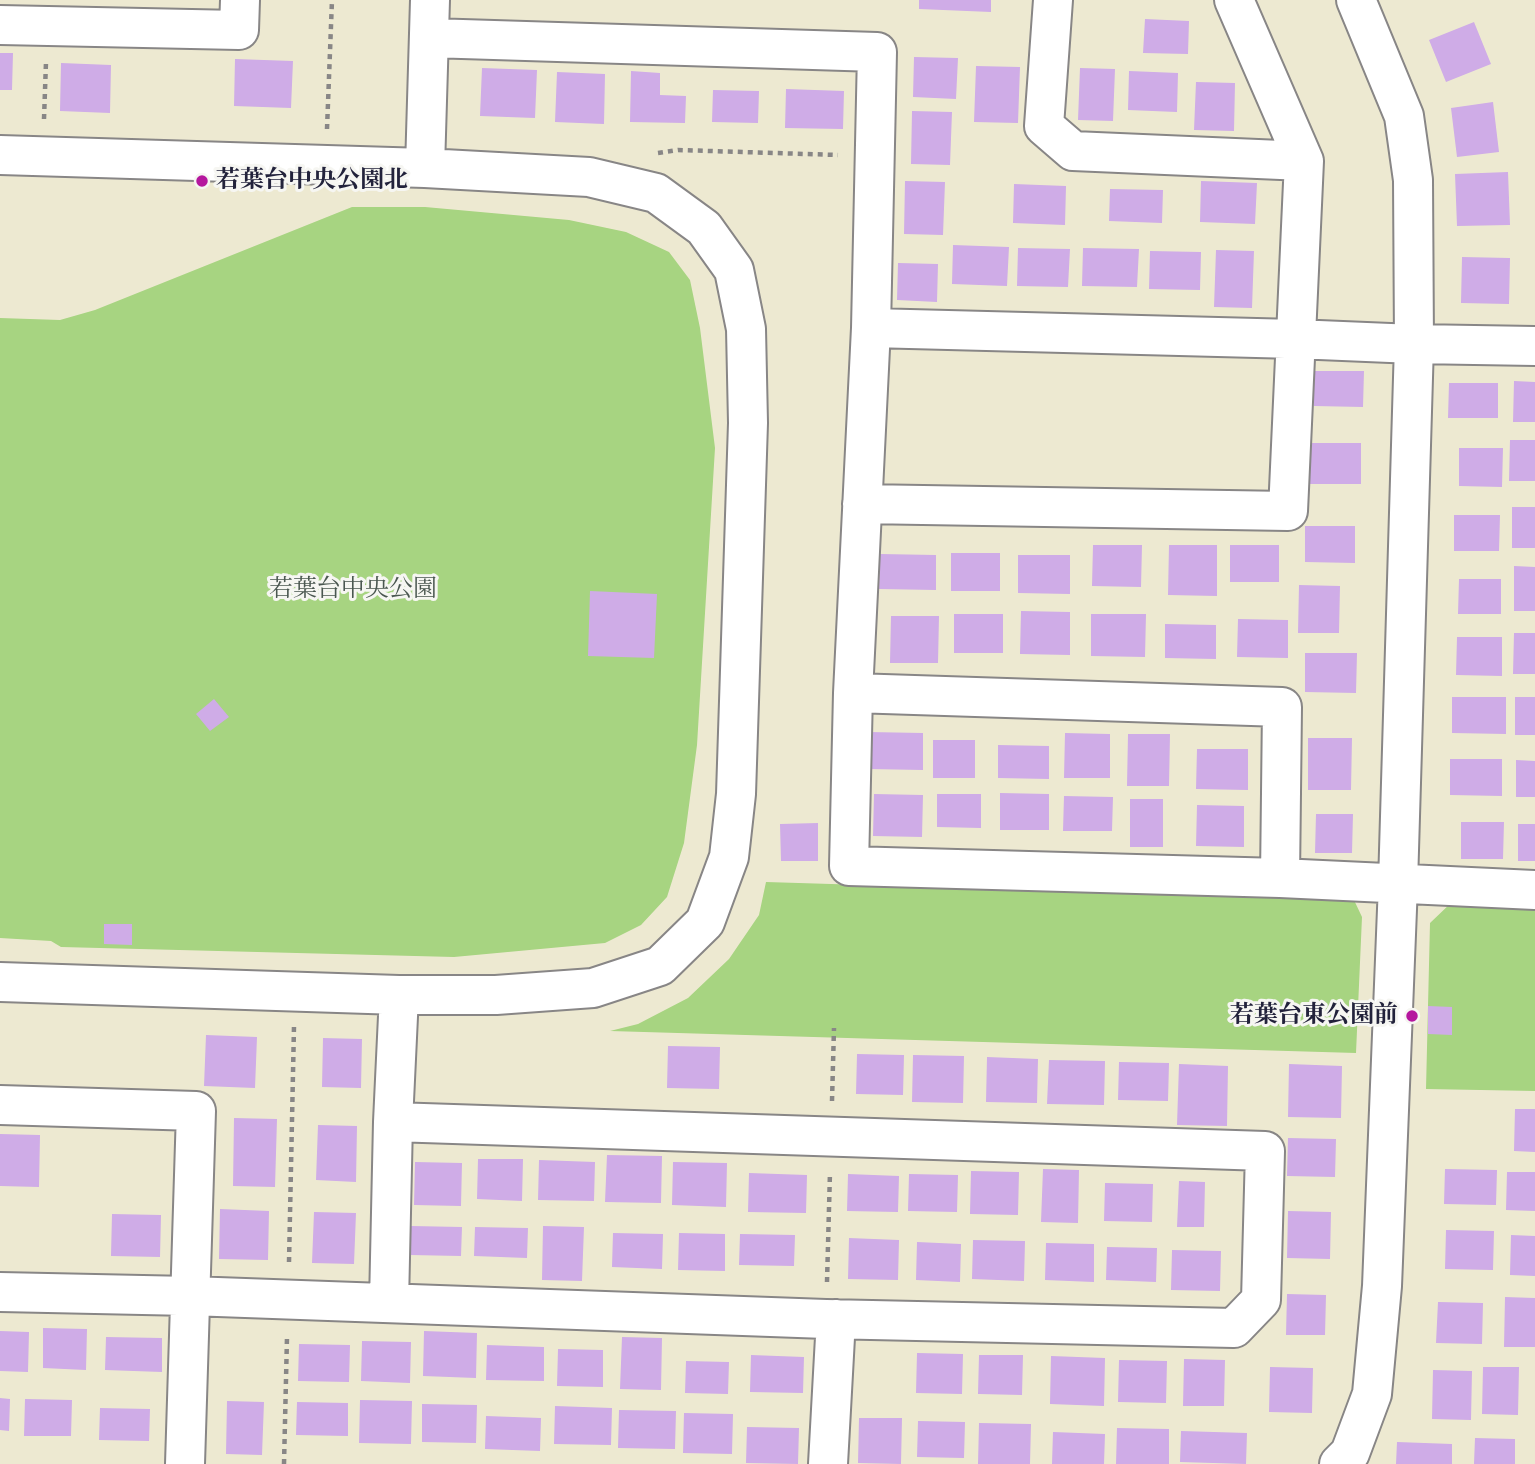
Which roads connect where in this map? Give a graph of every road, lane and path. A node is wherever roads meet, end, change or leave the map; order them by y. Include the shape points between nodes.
1 (240, 0) edge
2 (332, 0) edge
3 (430, 0) edge
4 (1053, 0) edge
5 (1234, 0) edge
6 (1356, 0) edge
7 (0, 25) edge
8 (47, 26) junction
9 (430, 38) junction
10 (44, 120) dead end
11 (326, 141) dead end
12 (0, 155) edge
13 (647, 155) dead end
14 (875, 156) junction
15 (1304, 161) junction
16 (425, 169) junction
17 (871, 328) junction
18 (1295, 339) junction
19 (1414, 344) junction
20 (1535, 346) edge
21 (862, 504) junction
22 (853, 693) junction
23 (1280, 878) junction
24 (1398, 884) junction
25 (1535, 890) edge
26 (0, 982) edge
27 (398, 995) junction
28 (295, 1015) dead end
29 (834, 1028) dead end
30 (0, 1105) edge
31 (832, 1105) dead end
32 (393, 1122) junction
33 (830, 1167) dead end
34 (289, 1268) dead end
35 (0, 1292) edge
36 (190, 1296) junction
37 (389, 1303) junction
38 (831, 1303) junction
39 (287, 1328) dead end
40 (185, 1464) edge
41 (284, 1464) edge
42 (828, 1464) edge
43 (1339, 1464) edge

1 - 8 street via 239,30
2 - 11 path
3 - 9 street
4 - 15 street via 1044,127 1073,151
5 - 15 street
6 - 19 street via 1404,116 1413,180
7 - 8 street
8 - 10 path
9 - 14 street via 877,52
9 - 16 street
12 - 16 street
13 - 14 path via 678,149
14 - 17 street
15 - 18 street
16 - 27 street via 589,177 656,193 704,228 734,270 746,329 748,423 737,780 729,858 705,922 660,966 593,988 496,995
17 - 18 street
17 - 21 street
18 - 19 street
18 - 21 street via 1288,512
19 - 20 street
19 - 24 street
21 - 22 street
22 - 23 street via 1282,707
22 - 23 street via 849,866
23 - 24 street
24 - 25 street
24 - 43 street via 1382,1286 1372,1394 1350,1453
26 - 27 street
27 - 32 street
28 - 34 path
29 - 31 path
30 - 36 street via 196,1111
32 - 37 street
32 - 38 street via 1265,1152 1261,1300 1234,1328
33 - 38 path
35 - 36 street
36 - 37 street
36 - 40 street
37 - 38 street
38 - 42 street
39 - 41 path

